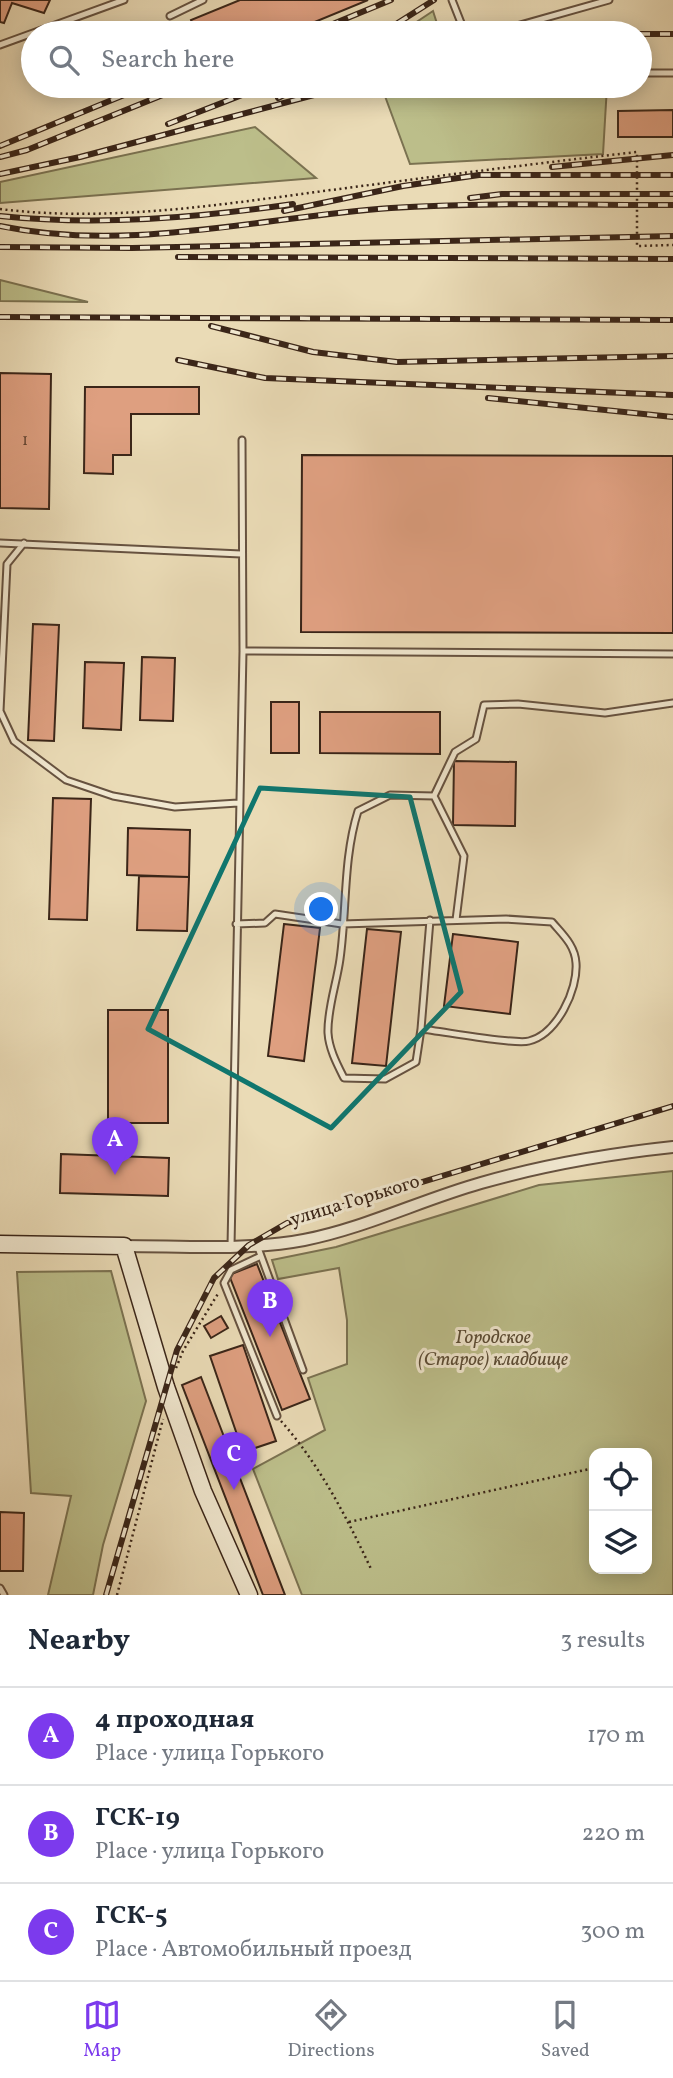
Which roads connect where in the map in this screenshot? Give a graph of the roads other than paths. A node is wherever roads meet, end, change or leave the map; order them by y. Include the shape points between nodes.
1 (124, 0) edge
2 (203, 0) edge
3 (452, 0) edge
4 (609, 0) edge
5 (170, 16) dead end
6 (66, 21) edge
7 (460, 21) edge
8 (535, 21) edge
9 (21, 37) edge
10 (0, 45) edge
11 (652, 73) edge
12 (673, 73) edge
13 (242, 440) dead end
14 (0, 543) edge
15 (24, 543) junction
16 (241, 554) junction
17 (243, 651) junction
18 (673, 654) edge
19 (673, 703) edge
20 (433, 796) junction
21 (238, 803) junction
22 (430, 920) junction
23 (456, 920) junction
24 (236, 924) junction
25 (342, 924) junction
26 (421, 1029) junction
27 (673, 1147) edge
28 (0, 1244) edge
29 (124, 1246) junction
30 (231, 1246) junction
31 (259, 1251) junction
32 (303, 1370) dead end
33 (277, 1416) road end
34 (0, 1588) edge
35 (4, 1595) edge
36 (248, 1595) edge

1 - 6 lane
2 - 5 lane
3 - 7 lane
4 - 8 lane
9 - 10 lane
11 - 12 lane
13 - 16 lane
14 - 15 lane
15 - 16 lane
15 - 21 lane via 7,564 1,711 14,741 66,780 113,796 175,807
16 - 17 lane
17 - 18 lane
17 - 21 lane
19 - 20 lane via 605,713 484,705 476,739 455,752
20 - 23 lane via 464,856
20 - 25 lane via 390,795 358,811 351,835
21 - 24 lane
22 - 23 lane
22 - 25 lane
22 - 26 lane
23 - 26 lane via 552,922 570,942 576,963 570,996 548,1031 528,1042
24 - 25 lane via 265,923 275,914
24 - 30 lane
25 - 26 lane via 328,1032 344,1078 385,1079 416,1062
27 - 31 street, улица Горького via 593,1156 479,1184 341,1231
28 - 29 main road, улица Горького
29 - 30 street, улица Горького
29 - 36 main road via 203,1491
30 - 31 street, улица Горького
31 - 32 lane
31 - 33 lane via 231,1270 224,1283
34 - 35 lane

